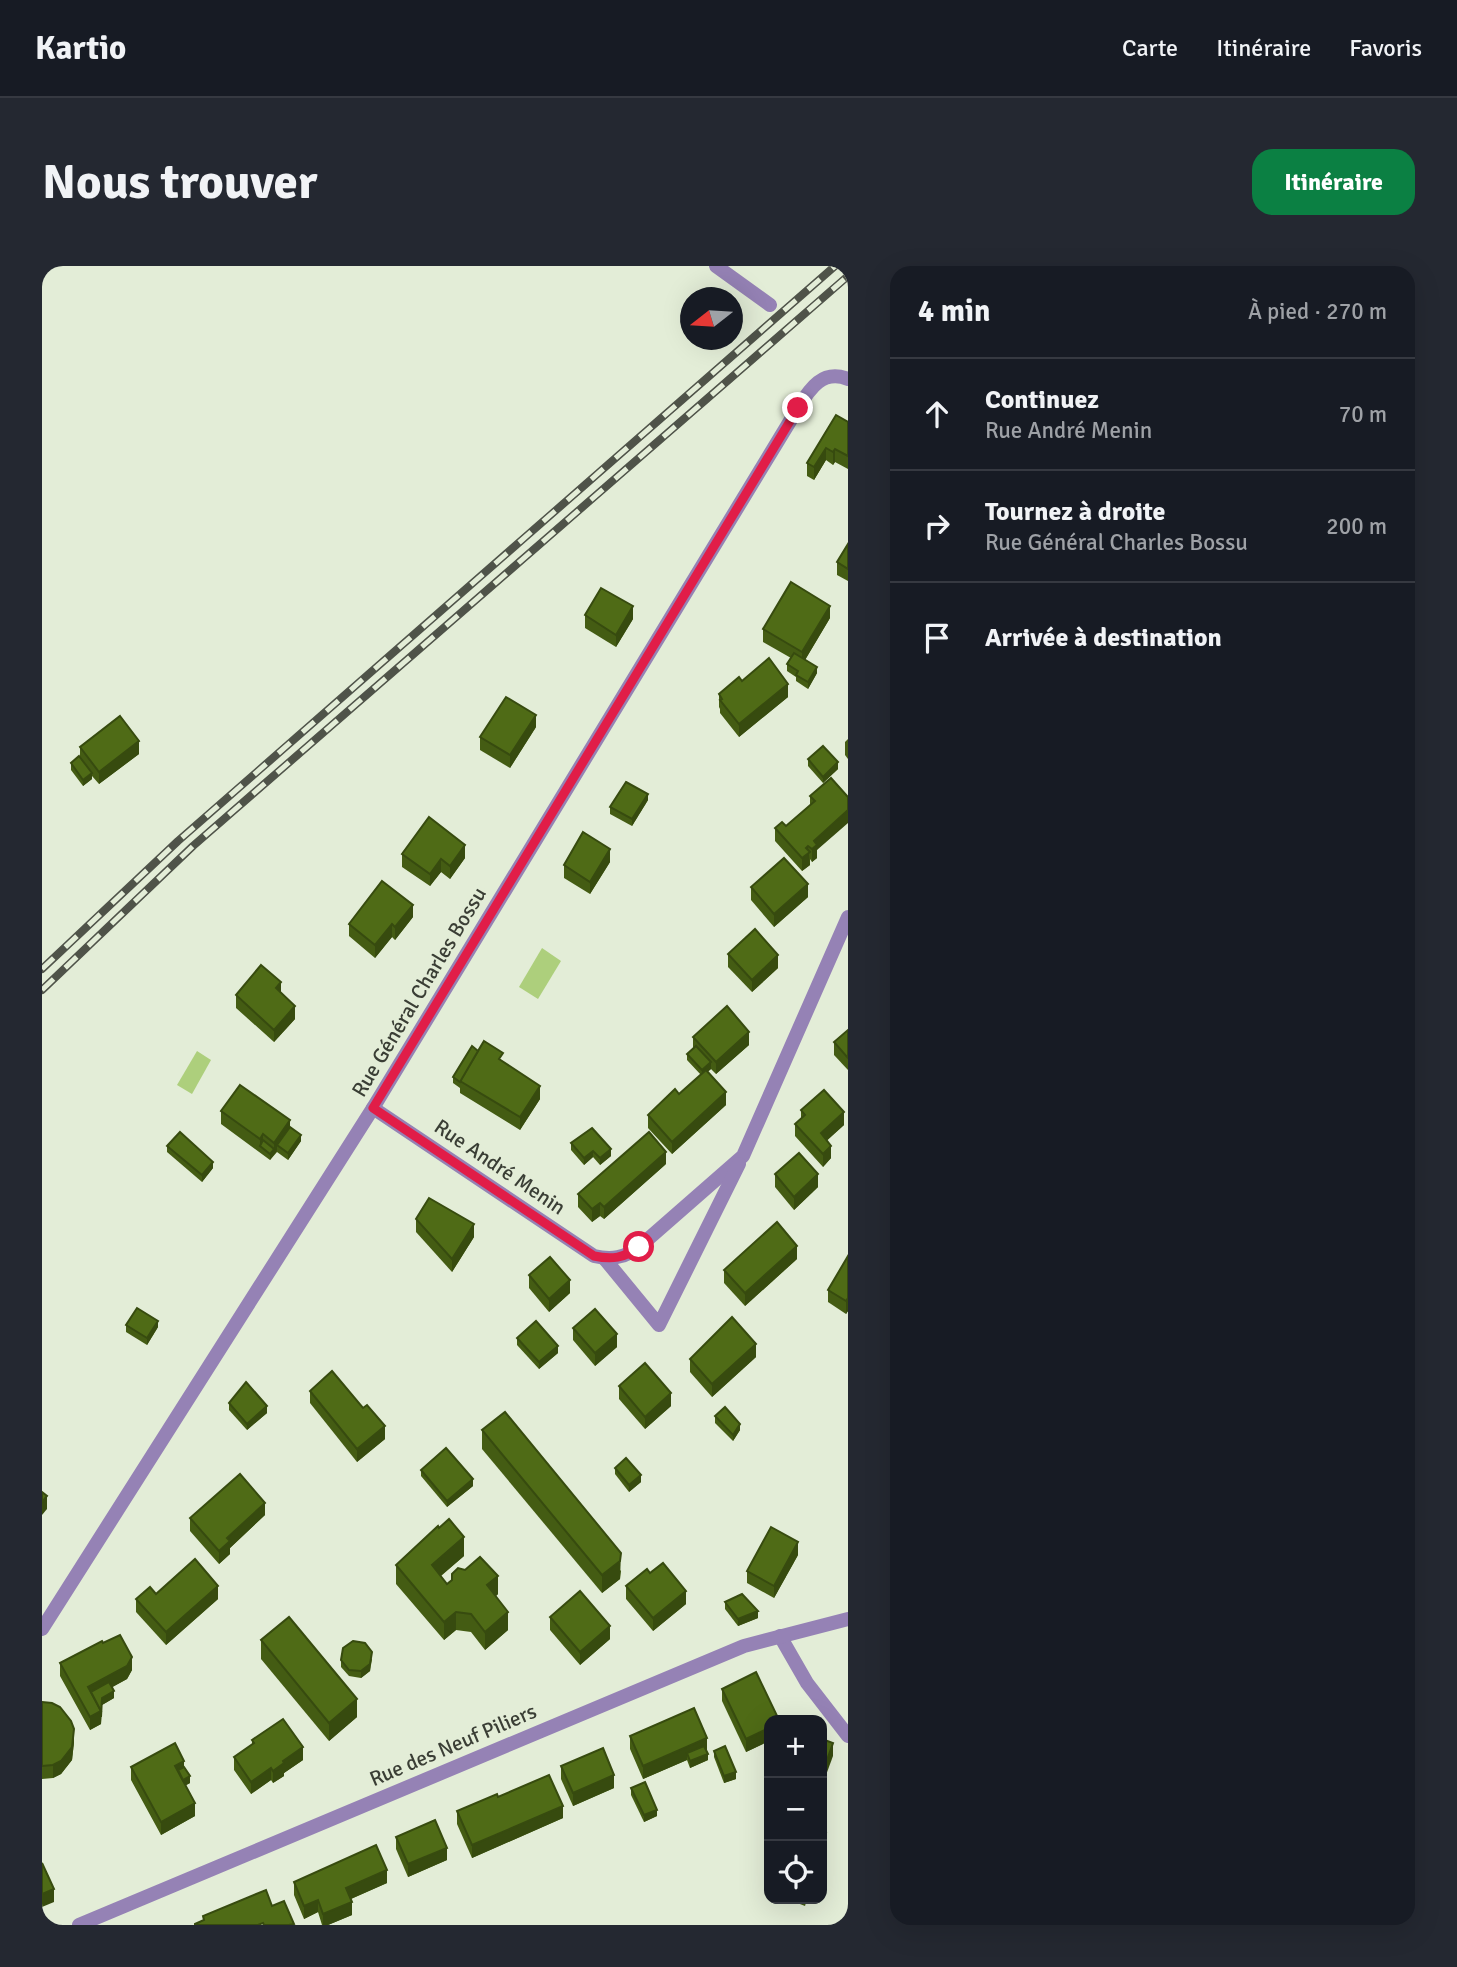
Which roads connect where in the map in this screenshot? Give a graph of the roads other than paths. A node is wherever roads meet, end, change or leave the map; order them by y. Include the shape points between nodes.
1 (716, 266) edge
2 (770, 305) dead end
3 (848, 380) edge
4 (848, 917) edge
5 (373, 1108) junction
6 (743, 1156) junction
7 (604, 1258) junction
8 (848, 1619) edge
9 (42, 1629) edge
10 (780, 1636) junction
11 (848, 1736) edge
12 (79, 1925) edge

1 - 2 street
3 - 5 street, Rue Général Charles Bossu via 828,376 813,386 798,408
4 - 6 street, Rue André Menin
5 - 7 street, Rue André Menin via 584,1250
5 - 9 street, Rue Général Charles Bossu
6 - 7 street, Rue André Menin via 639,1247 627,1255
6 - 7 street, Rue André Menin via 659,1325
8 - 10 street, Rue des Neuf Piliers
10 - 11 street via 807,1683
10 - 12 street, Rue des Neuf Piliers via 744,1646

